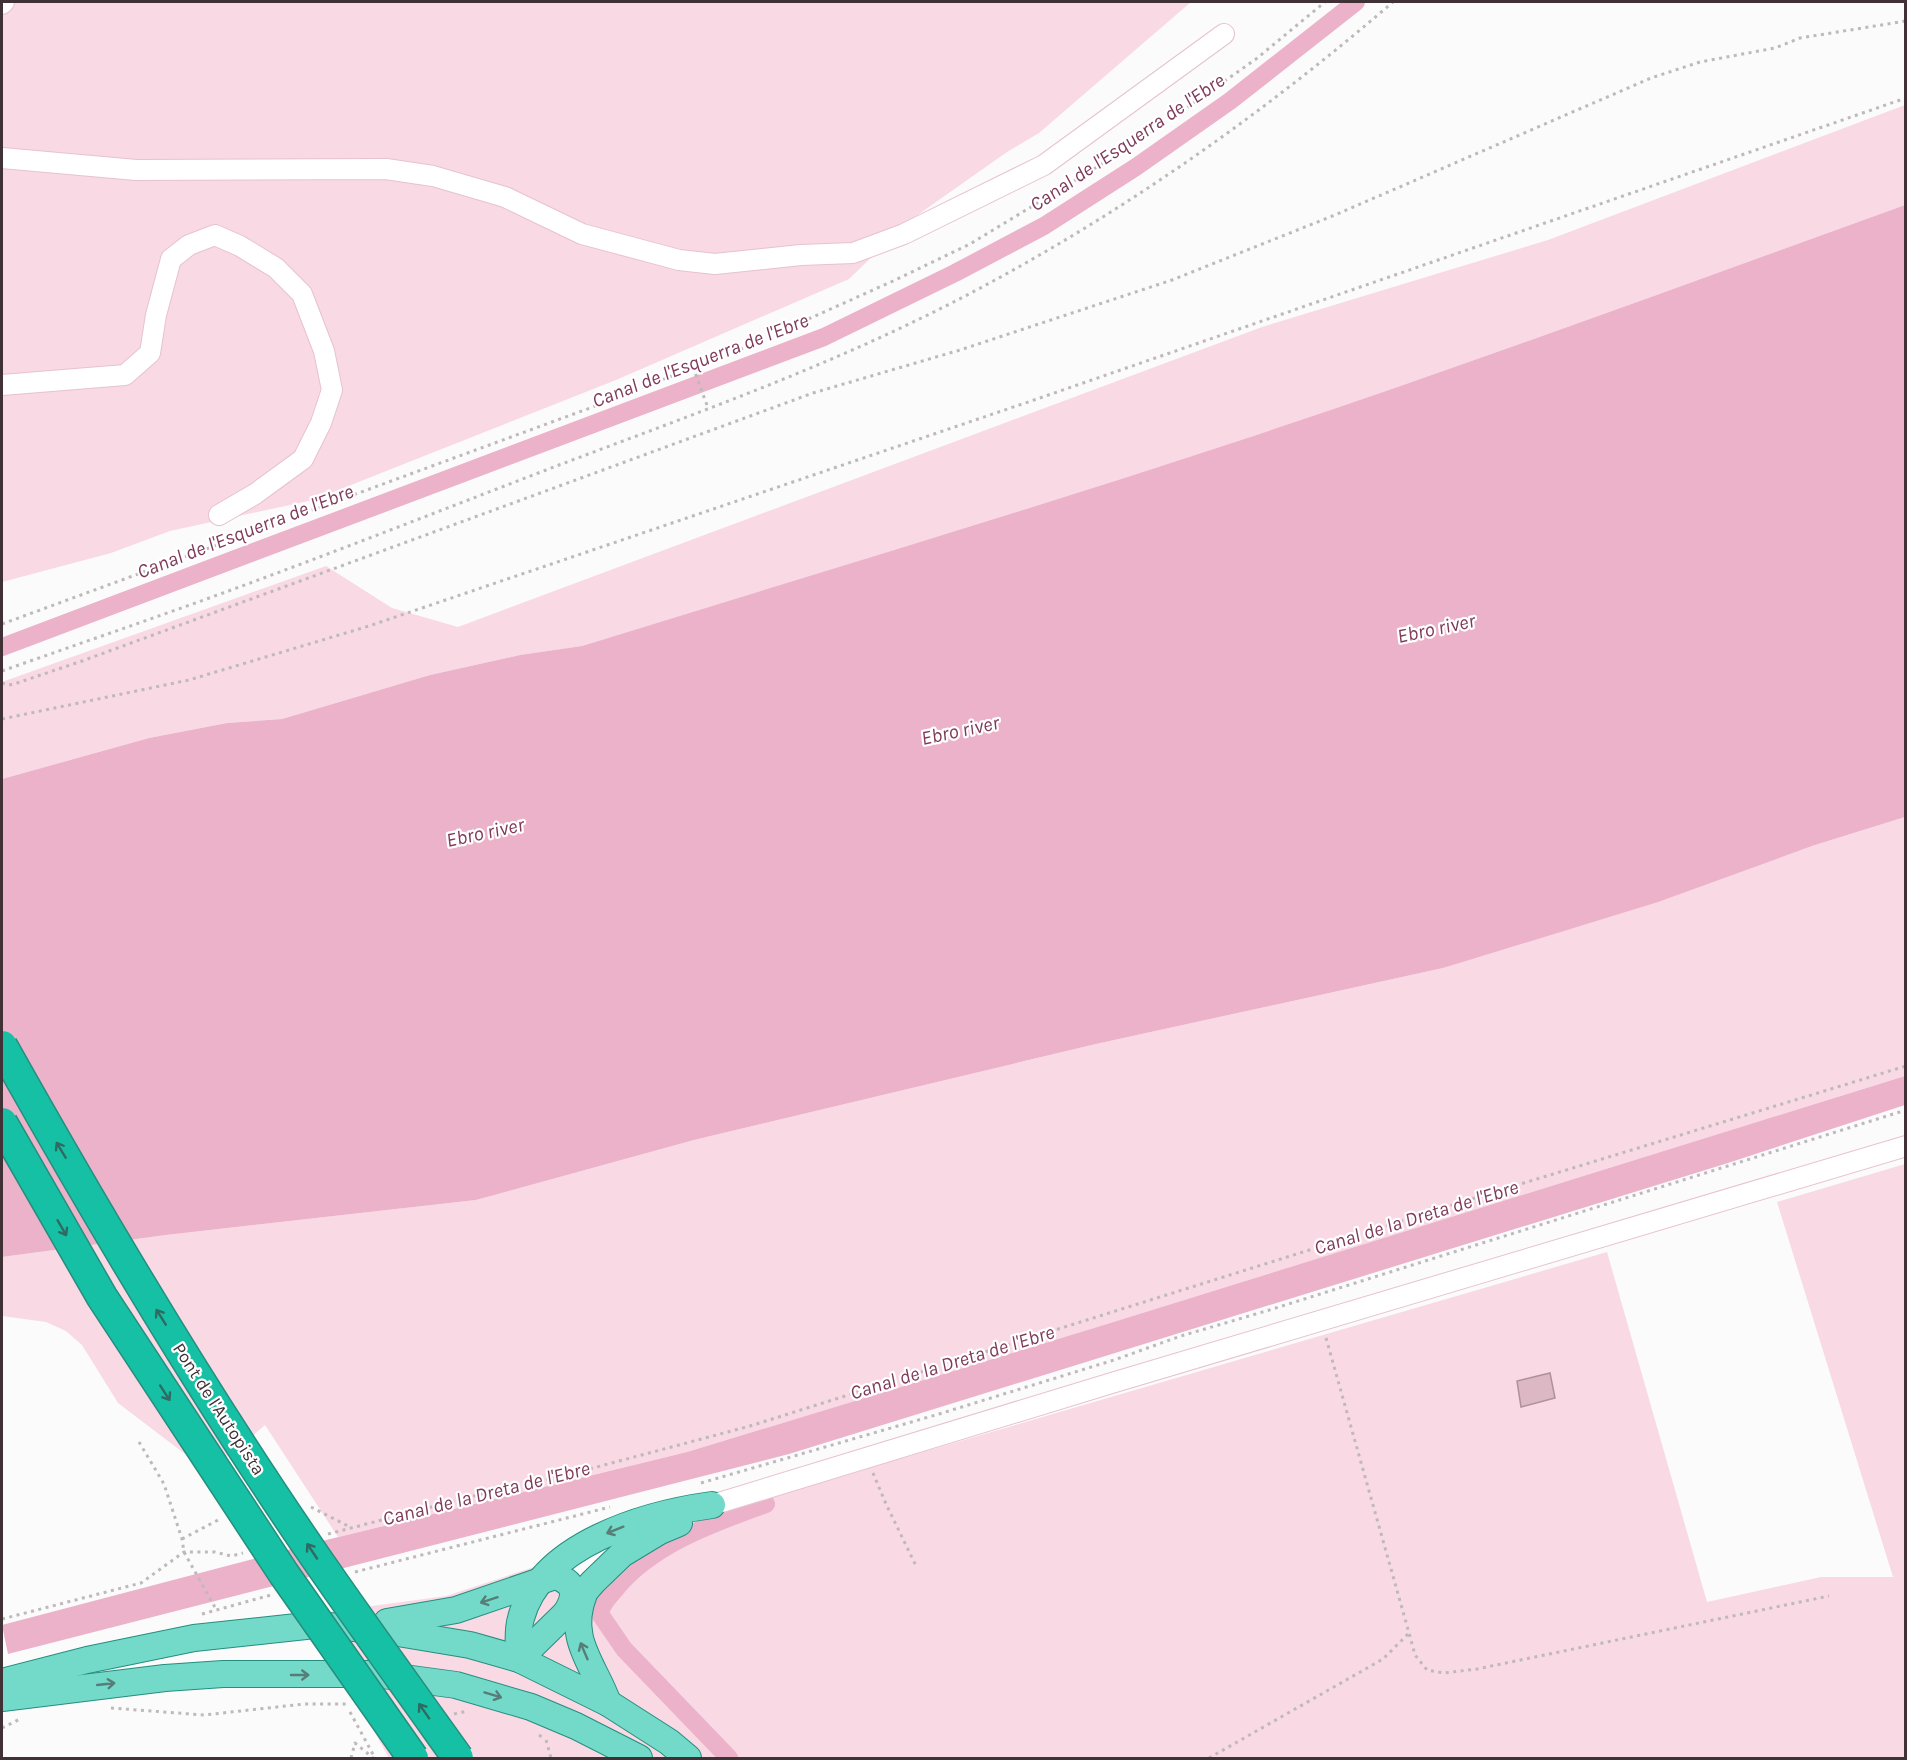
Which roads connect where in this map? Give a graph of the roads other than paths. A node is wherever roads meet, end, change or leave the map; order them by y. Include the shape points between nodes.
1 (1224, 34) dead end
2 (2, 158) edge
3 (2, 385) edge
4 (219, 515) dead end
5 (2, 1046) edge
6 (2, 1123) edge
7 (1905, 1146) edge
8 (712, 1505) junction
9 (543, 1579) junction
10 (593, 1582) junction
11 (566, 1613) junction
12 (345, 1626) junction
13 (519, 1659) junction
14 (2, 1682) edge
15 (2, 1698) edge
16 (609, 1703) junction
17 (413, 1758) edge
18 (458, 1758) edge
19 (639, 1758) edge
20 (688, 1758) edge

1 - 2 street via 1044,165 904,234 853,253 715,264 679,260 582,234 505,197 433,176 386,169 136,170
3 - 4 street via 125,375 150,353 171,259 189,245 214,235 240,246 276,268 302,294 324,351 332,390 303,459
18 -> 5 highway, Pont de l'Autopista, bridge via 222,1415 139,1283
6 -> 17 highway, Pont de l'Autopista, bridge via 102,1297 284,1574
7 - 8 street
8 -> 9 main road via 682,1509 613,1530 570,1553
8 - 10 main road via 622,1554
9 - 11 main road via 555,1576 572,1587 573,1601
9 -> 12 main road via 456,1610
9 - 13 main road via 532,1592 521,1617
10 - 11 main road
16 -> 10 main road via 578,1635 581,1600
11 - 13 main road
12 - 13 main road via 410,1633
12 - 14 main road via 315,1625 194,1638
13 - 16 main road
15 -> 19 main road via 224,1674 375,1674 456,1685 522,1704
16 - 20 main road

